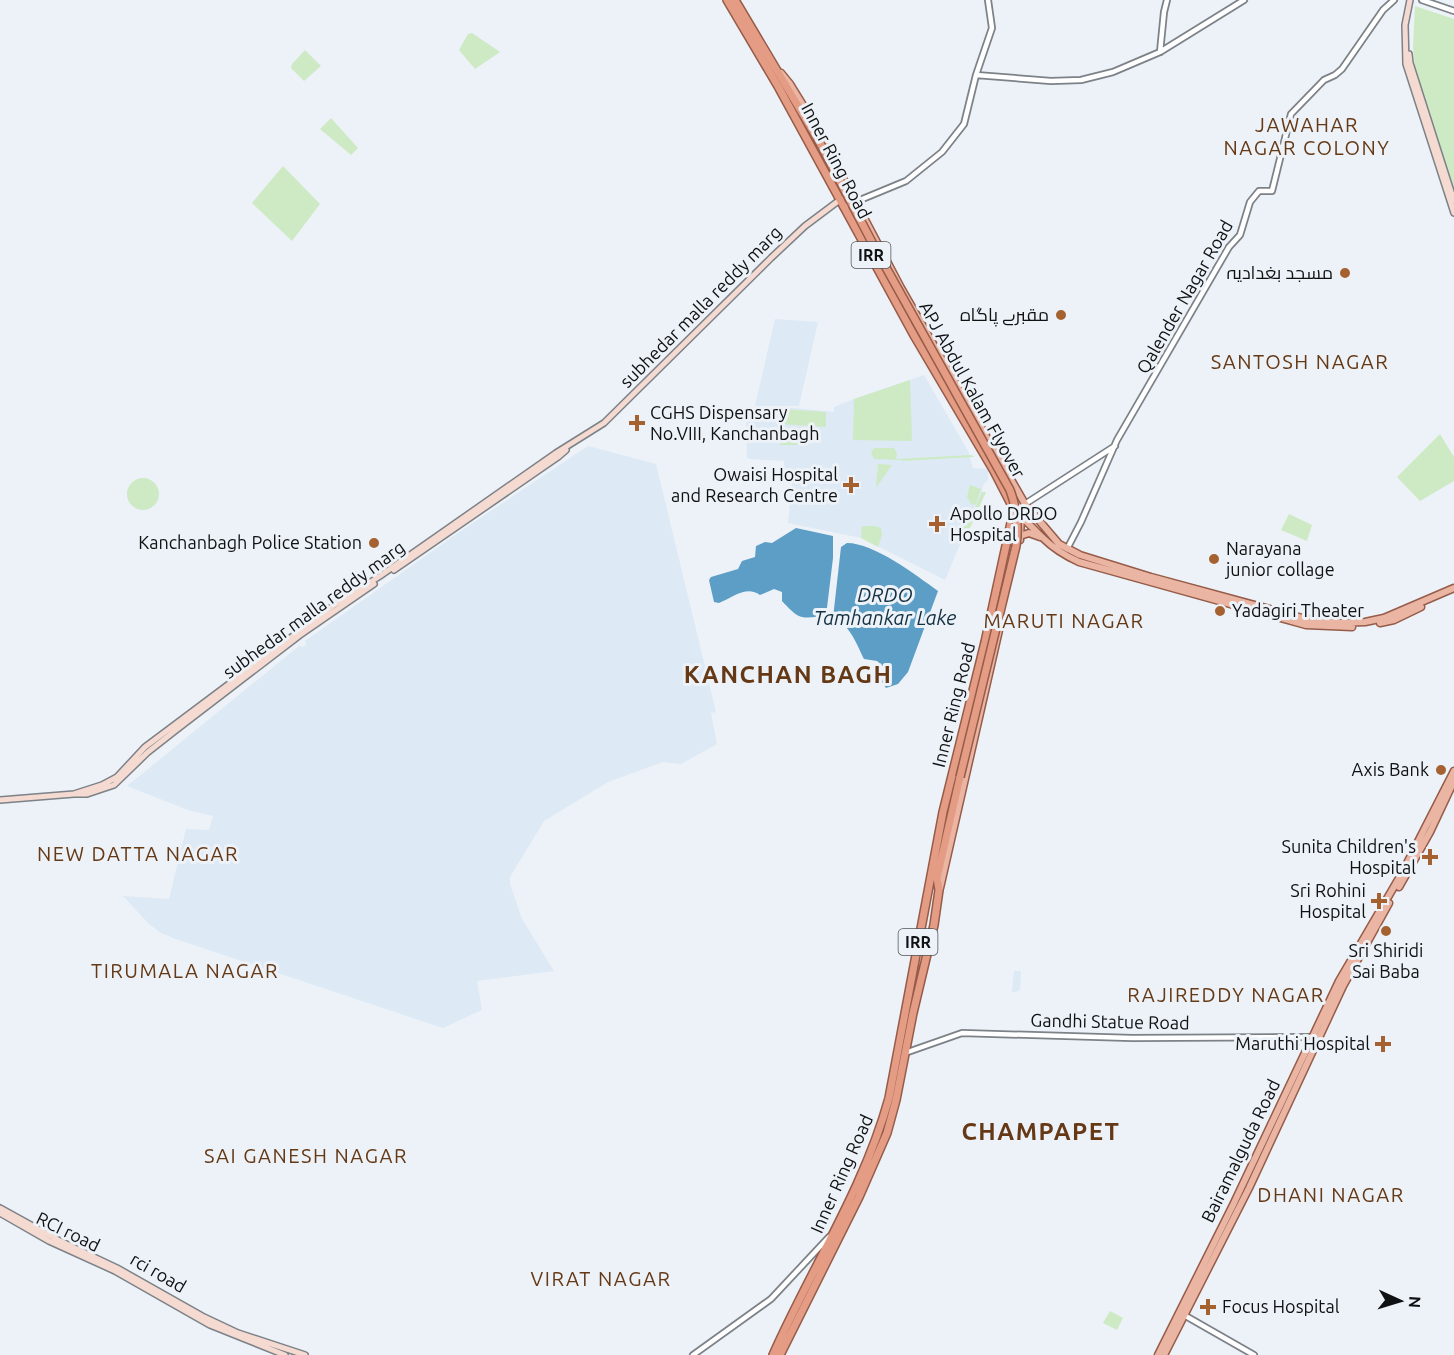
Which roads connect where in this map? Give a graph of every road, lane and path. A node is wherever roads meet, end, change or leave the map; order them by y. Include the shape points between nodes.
1 (727, 0) edge
2 (735, 0) edge
3 (988, 0) edge
4 (1167, 0) edge
5 (1244, 0) edge
6 (1395, 0) edge
7 (1410, 0) edge
8 (1422, 0) edge
9 (1454, 10) edge
10 (1160, 52) junction
11 (1407, 54) junction
12 (779, 71) junction
13 (976, 75) junction
14 (851, 195) junction
15 (1454, 201) edge
16 (855, 202) junction
17 (841, 203) junction
18 (1454, 213) edge
19 (1115, 446) junction
20 (1026, 506) junction
21 (1012, 511) junction
22 (1021, 516) junction
23 (1020, 536) junction
24 (1043, 539) junction
25 (1067, 549) junction
26 (1454, 590) edge
27 (984, 646) junction
28 (995, 648) junction
29 (982, 654) junction
30 (993, 657) junction
31 (1454, 771) edge
32 (1454, 781) edge
33 (0, 800) edge
34 (939, 890) junction
35 (1314, 1038) junction
36 (905, 1053) junction
37 (0, 1208) edge
38 (0, 1213) edge
39 (831, 1235) junction
40 (1184, 1315) junction
41 (285, 1355) edge
42 (305, 1355) edge
43 (693, 1355) edge
44 (773, 1355) edge
45 (780, 1355) edge
46 (1158, 1355) edge
47 (1164, 1355) edge
48 (1254, 1355) edge

1 - 17 highway, Inner Ring Road / IRR
2 - 12 highway, Inner Ring Road / IRR
3 - 13 street via 992,28
4 - 10 street
5 - 10 street
6 - 19 street, Qalender Nagar Road via 1383,10 1342,69 1324,80 1291,114 1272,191 1259,190 1252,198 1240,235
7 - 11 main road
8 - 9 street
10 - 13 street via 1113,72 1081,80
11 - 15 main road
11 - 18 main road via 1416,98
12 - 14 main road, Inner Ring Road / IRR via 814,123
12 - 34 highway, APJ Abdul Kalam Flyover, bridge via 1010,490 1016,508 1016,546 937,878
13 - 16 street via 964,124 942,152 906,180
14 - 16 main road, Inner Ring Road / IRR
14 - 17 main road, subhedar malla reddy marg
16 - 17 street
16 - 20 main road, Inner Ring Road / IRR
17 - 21 highway, Inner Ring Road / IRR via 994,471
17 - 33 main road, subhedar malla reddy marg via 805,226 604,423 300,635 148,752 114,785 87,794
19 - 20 street, Qalender Nagar Road
19 - 25 street
20 - 22 main road
20 - 25 main road, Inner Ring Road
21 - 22 main road
21 - 27 highway, Inner Ring Road / IRR
22 - 23 main road, Inner Ring Road / IRR
22 - 24 main road
23 - 24 main road via 1029,533
23 - 28 main road, Inner Ring Road / IRR
24 - 26 main road via 1064,556 1079,562 1306,625 1346,628 1394,620
25 - 26 main road via 1249,604 1336,623 1384,618
27 - 28 highway
27 - 29 highway, Inner Ring Road / IRR
28 - 30 main road, Inner Ring Road / IRR
29 - 30 highway
29 - 39 highway, Inner Ring Road / IRR via 933,859 880,1130
30 - 34 main road, Inner Ring Road / IRR
31 - 35 main road, Bairamalguda Road via 1412,855 1339,981
32 - 35 main road, Bairamalguda Road via 1425,842
34 - 36 highway, Inner Ring Road / IRR
35 - 36 street, Gandhi Statue Road via 962,1033
35 - 40 main road, Bairamalguda Road via 1266,1152
35 - 46 main road, Bairamalguda Road
36 - 45 highway, Inner Ring Road / IRR via 896,1100 880,1149
37 - 42 main road, rci road via 211,1320
38 - 41 main road, RCI road via 210,1325
39 - 43 street via 771,1299
39 - 44 highway, Inner Ring Road / IRR
40 - 47 main road, Bairamalguda Road
40 - 48 street

